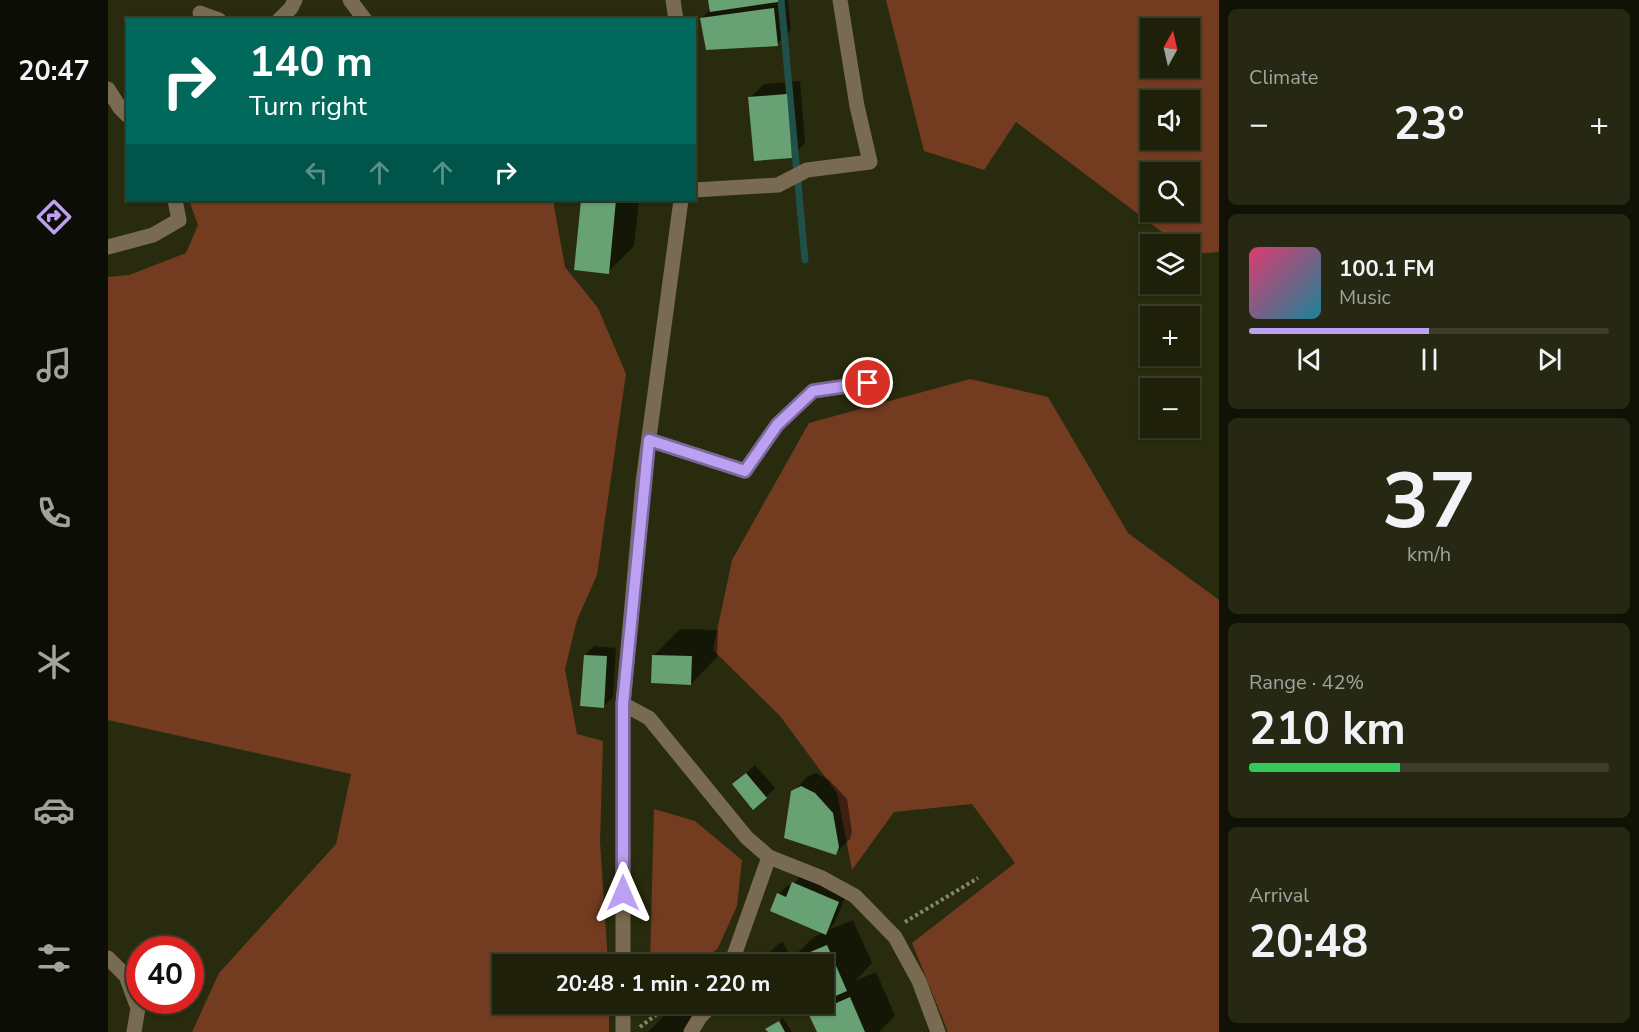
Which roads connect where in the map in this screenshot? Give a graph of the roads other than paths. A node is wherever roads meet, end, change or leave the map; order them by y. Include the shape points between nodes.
1 (295, 0) edge
2 (350, 0) edge
3 (674, 0) edge
4 (840, 0) edge
5 (200, 13) dead end
6 (214, 18) edge
7 (281, 18) edge
8 (364, 18) edge
9 (676, 18) edge
10 (108, 89) edge
11 (126, 114) edge
12 (696, 190) edge
13 (175, 201) edge
14 (681, 201) edge
15 (108, 247) edge
16 (868, 383) dead end
17 (649, 440) junction
18 (623, 704) junction
19 (769, 857) junction
20 (623, 954) edge
21 (735, 954) edge
22 (108, 958) edge
23 (626, 1014) edge
24 (703, 1014) edge
25 (630, 1031) edge
26 (134, 1032) edge
27 (691, 1032) edge
28 (938, 1032) edge

1 - 7 street
2 - 8 street
3 - 9 street
4 - 12 street via 870,162 807,170 778,185
5 - 6 street
10 - 11 street
13 - 15 street via 179,220 153,235
14 - 17 street
16 - 17 street via 813,391 777,425 745,471
17 - 18 street
18 - 19 street via 649,718 747,838
18 - 20 street
19 - 21 street
19 - 28 street via 855,896 895,937 920,981
22 - 26 street via 126,976 138,1008
23 - 25 street
24 - 27 street

